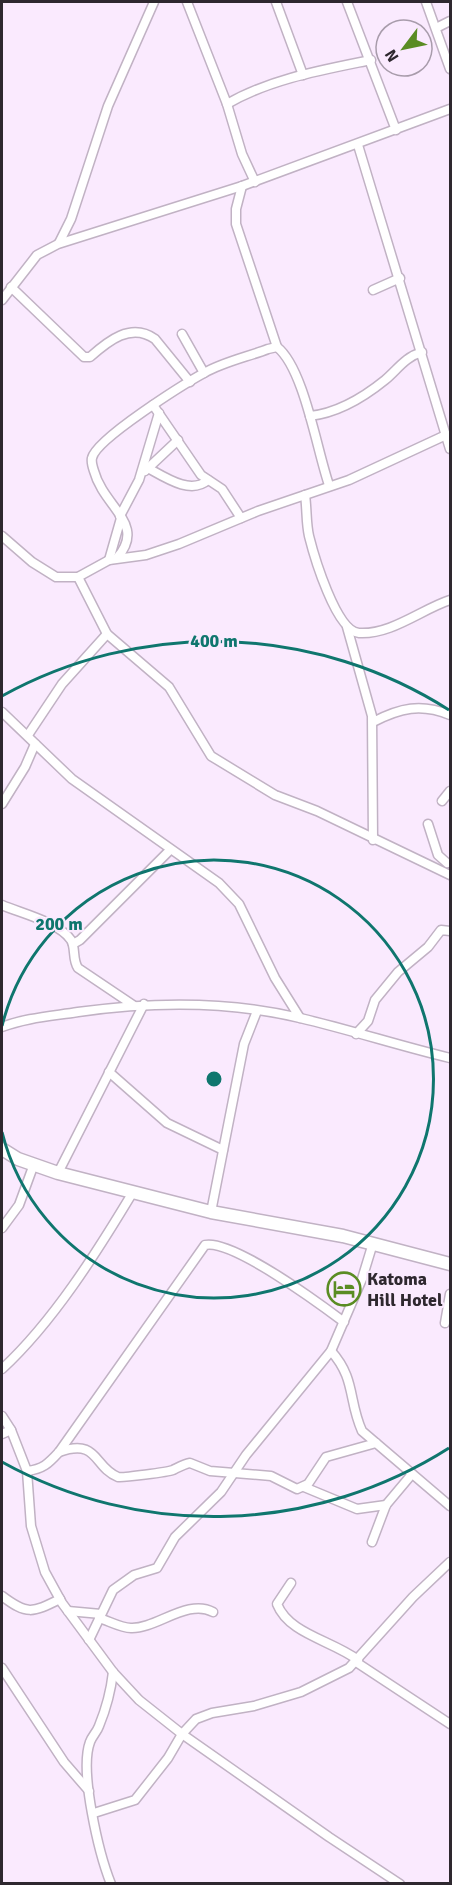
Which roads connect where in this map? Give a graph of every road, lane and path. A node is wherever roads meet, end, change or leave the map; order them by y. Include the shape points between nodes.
1 (154, 2) edge
2 (187, 2) edge
3 (276, 2) edge
4 (347, 2) edge
5 (426, 2) edge
6 (450, 21) edge
7 (436, 28) junction
8 (371, 60) junction
9 (450, 69) edge
10 (303, 75) junction
11 (226, 104) junction
12 (450, 109) edge
13 (396, 130) junction
14 (358, 145) junction
15 (255, 182) junction
16 (242, 186) junction
17 (58, 244) junction
18 (400, 278) junction
19 (11, 287) junction
20 (373, 290) dead end
21 (2, 300) edge
22 (182, 334) dead end
23 (277, 347) junction
24 (422, 352) junction
25 (204, 373) junction
26 (190, 382) junction
27 (156, 409) junction
28 (310, 416) junction
29 (446, 435) junction
30 (178, 440) junction
31 (450, 449) edge
32 (148, 468) junction
33 (140, 475) junction
34 (208, 480) junction
35 (329, 485) junction
36 (305, 495) junction
37 (121, 517) junction
38 (241, 518) junction
39 (2, 536) edge
40 (113, 559) junction
41 (78, 577) junction
42 (450, 600) edge
43 (347, 627) junction
44 (107, 634) junction
45 (2, 712) edge
46 (450, 715) edge
47 (373, 722) junction
48 (28, 735) junction
49 (35, 744) junction
50 (450, 790) edge
51 (442, 801) dead end
52 (2, 804) edge
53 (428, 824) dead end
54 (373, 840) junction
55 (170, 850) junction
56 (448, 867) edge
57 (2, 905) edge
58 (450, 932) edge
59 (73, 944) junction
60 (144, 1004) junction
61 (133, 1005) junction
62 (256, 1011) junction
63 (300, 1018) junction
64 (2, 1027) edge
65 (356, 1034) junction
66 (450, 1058) edge
67 (109, 1072) junction
68 (2, 1149) edge
69 (223, 1150) junction
70 (34, 1164) junction
71 (58, 1173) junction
72 (133, 1192) junction
73 (211, 1212) junction
74 (2, 1228) edge
75 (373, 1243) junction
76 (450, 1264) edge
77 (450, 1294) edge
78 (344, 1322) junction
79 (445, 1323) dead end
80 (331, 1351) junction
81 (2, 1369) edge
82 (2, 1416) edge
83 (11, 1430) junction
84 (2, 1434) edge
85 (376, 1443) junction
86 (59, 1452) junction
87 (27, 1471) junction
88 (235, 1472) junction
89 (412, 1474) junction
90 (303, 1487) junction
91 (386, 1505) junction
92 (450, 1506) edge
93 (372, 1542) dead end
94 (450, 1563) edge
95 (291, 1583) dead end
96 (2, 1596) edge
97 (60, 1599) junction
98 (68, 1611) junction
99 (213, 1612) dead end
100 (100, 1616) junction
101 (89, 1640) junction
102 (357, 1661) junction
103 (2, 1668) edge
104 (113, 1672) junction
105 (450, 1724) edge
106 (182, 1734) junction
107 (89, 1791) junction
108 (94, 1813) junction
109 (111, 1884) edge
110 (399, 1884) edge

1 - 17 street via 113,92 71,219
2 - 11 street
3 - 10 street
4 - 8 street
5 - 7 street
6 - 7 street
7 - 9 street
8 - 10 street
8 - 13 street
10 - 11 street
11 - 15 street
12 - 13 street
13 - 14 street
14 - 15 street
14 - 18 street
15 - 16 street
16 - 17 street
16 - 23 street via 236,224
17 - 19 street via 38,255
18 - 20 street
18 - 24 street
19 - 21 street
19 - 26 street via 84,357 90,357 118,335 148,334
22 - 25 street
23 - 25 street
23 - 28 street via 298,376
24 - 28 street via 351,402 331,412
24 - 29 street
25 - 26 street
26 - 27 street
27 - 30 street
27 - 33 street
27 - 37 street via 107,440 92,458 101,491
28 - 35 street
29 - 31 street
29 - 35 street via 386,465
30 - 32 street
30 - 34 street
32 - 33 street
32 - 34 street via 192,488
33 - 37 street
34 - 38 street via 222,489
35 - 36 street
36 - 38 street
36 - 43 street via 309,537 331,600
37 - 40 street
37 - 40 street via 129,538
38 - 40 street via 146,555
39 - 41 street via 56,577
40 - 41 street
41 - 44 street
42 - 43 street via 378,630 359,633
43 - 47 street
44 - 48 street via 62,684
44 - 54 street via 169,687 211,756 274,795 317,811
45 - 48 street
46 - 47 street via 416,706
47 - 54 street
48 - 49 street
49 - 52 street
49 - 55 street via 72,780
50 - 51 street
53 - 56 street via 438,855
54 - 56 street
55 - 59 street
55 - 63 street via 219,883 239,904 275,978
57 - 59 street via 38,918 66,935
58 - 65 street via 441,930 428,947 398,972 375,1000 368,1021
59 - 61 street via 78,968
60 - 61 street
60 - 62 street
60 - 67 street
61 - 64 street
62 - 63 street
62 - 69 street via 244,1044
63 - 65 street
65 - 66 street
67 - 69 street via 167,1123
67 - 71 street
68 - 70 main road
69 - 73 street
70 - 71 main road
70 - 74 street via 19,1205
71 - 72 main road
72 - 73 main road
72 - 81 street via 82,1271
73 - 75 main road
75 - 76 main road
75 - 78 street
77 - 79 street
78 - 80 street
78 - 86 street via 252,1261 214,1243 205,1245
80 - 85 street via 348,1374 362,1431
80 - 88 street
82 - 83 street
83 - 84 street
83 - 87 street
85 - 89 street
85 - 90 street via 326,1457
86 - 87 street via 47,1465
86 - 88 street via 71,1448 92,1452 121,1477 171,1470 190,1463 203,1470
87 - 97 street via 31,1526 45,1572
88 - 90 street via 272,1476 297,1489
88 - 100 street via 175,1537 157,1568 121,1584 110,1594
89 - 91 street
89 - 92 street
90 - 91 street via 357,1509
91 - 93 street
94 - 102 street via 413,1597
95 - 102 street via 277,1604 283,1615 302,1632 333,1644
96 - 97 street via 19,1609 32,1612
97 - 98 street
98 - 100 street
98 - 101 street
99 - 100 street via 192,1608 133,1628
100 - 101 street
101 - 104 street
102 - 105 street
102 - 106 street via 301,1692 204,1716
103 - 107 street via 64,1762
104 - 106 street via 139,1701
104 - 107 street via 99,1726 90,1742
106 - 108 street via 135,1800
106 - 110 street
107 - 108 street
108 - 109 street

